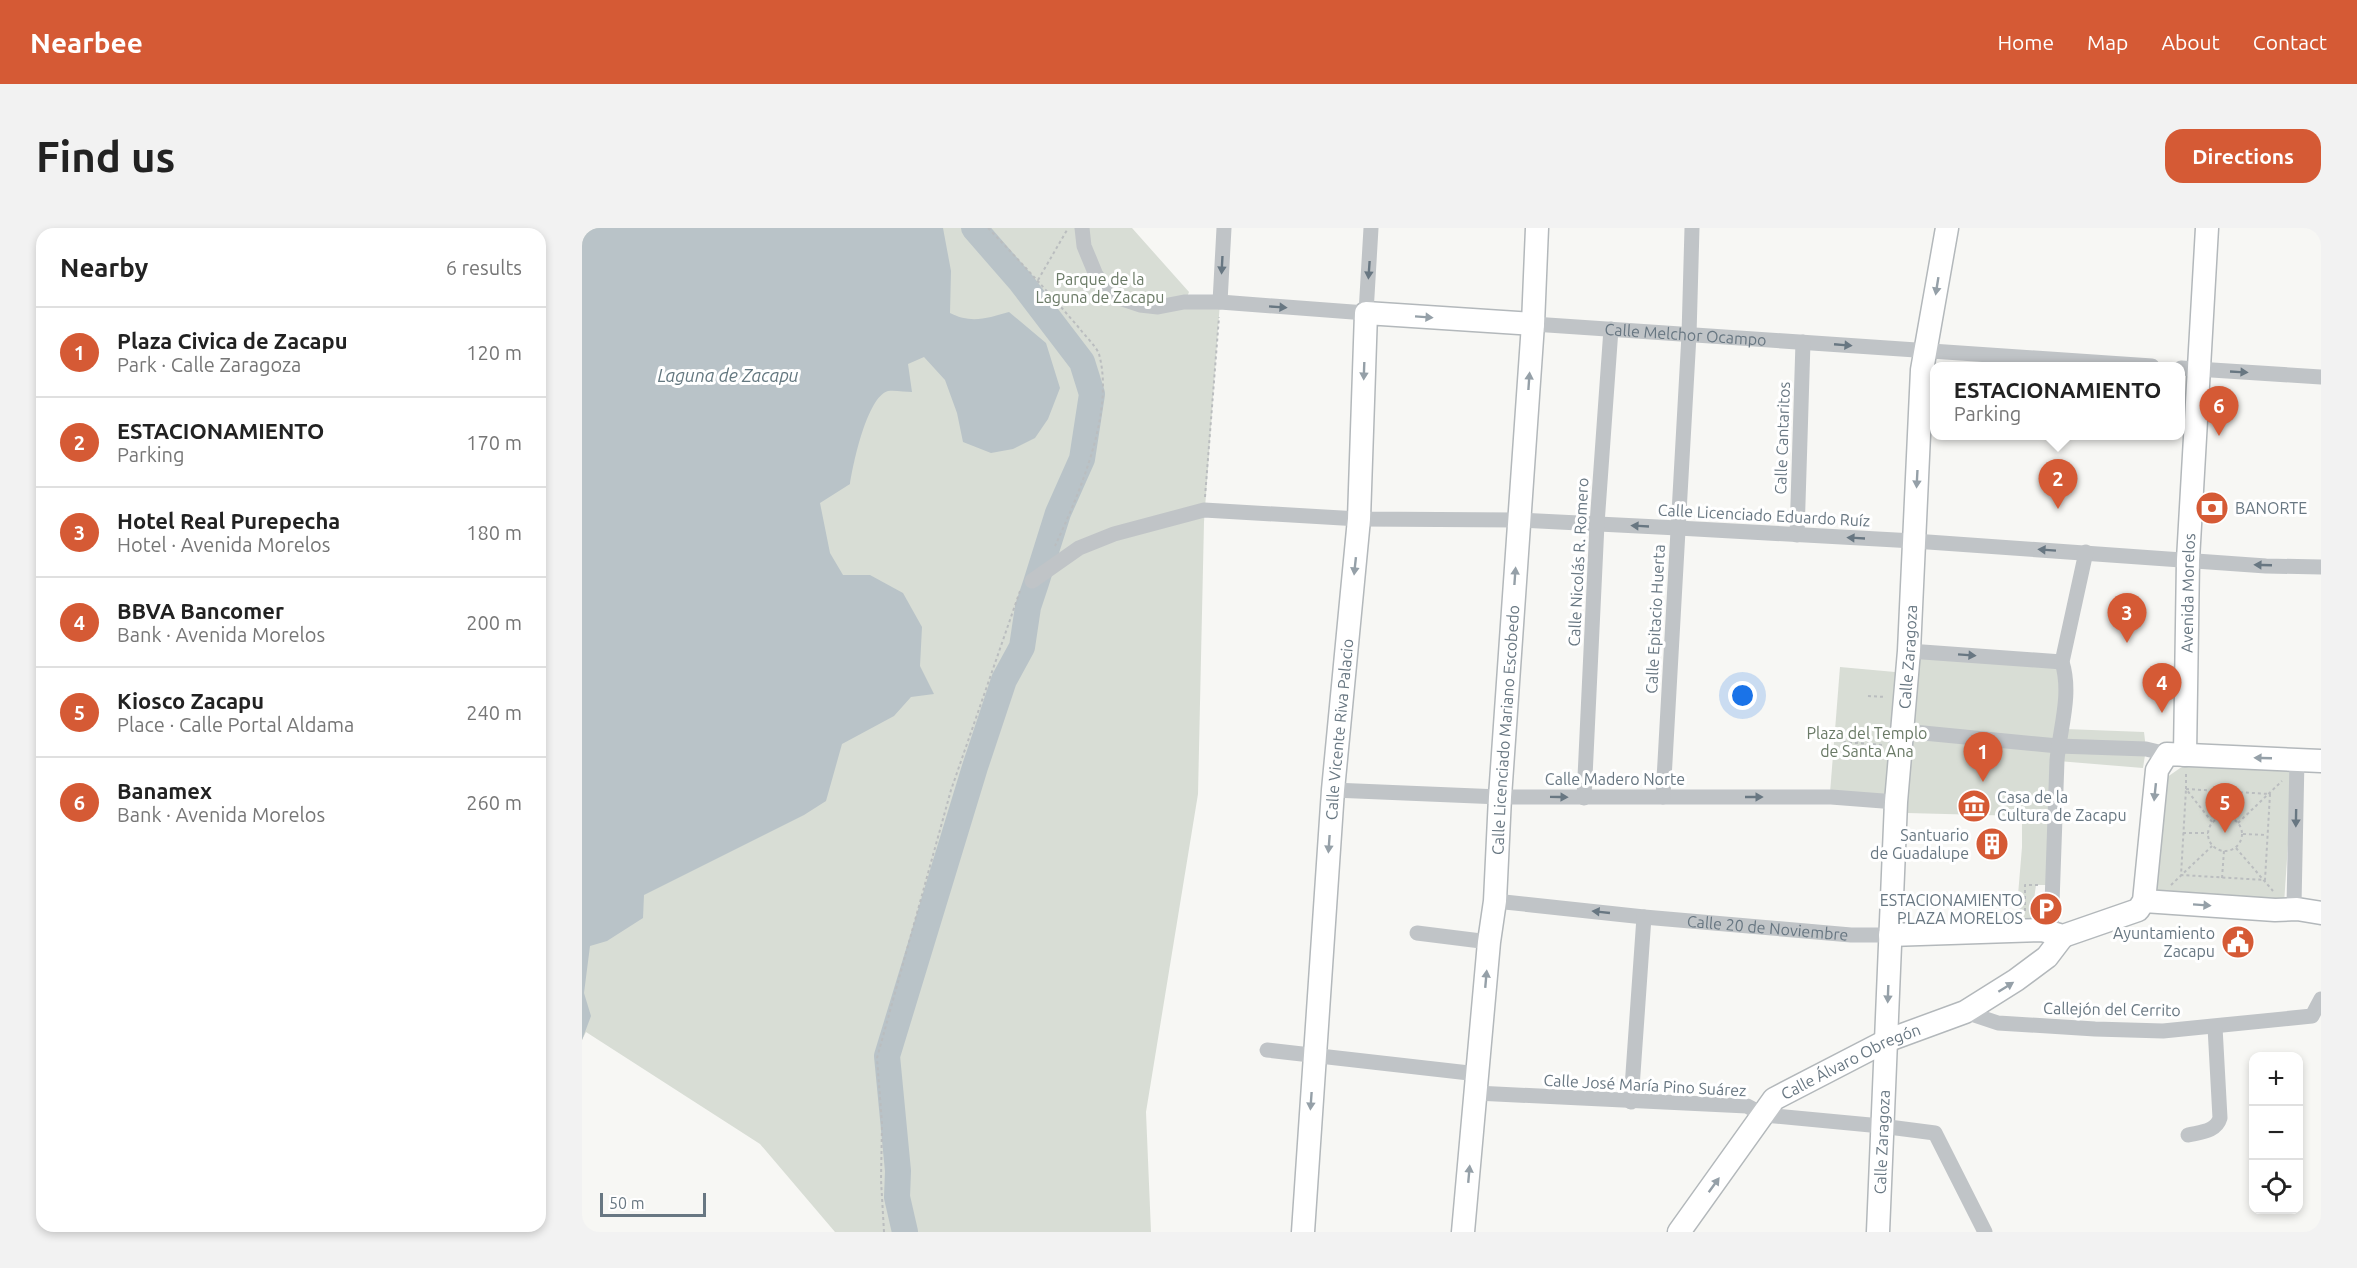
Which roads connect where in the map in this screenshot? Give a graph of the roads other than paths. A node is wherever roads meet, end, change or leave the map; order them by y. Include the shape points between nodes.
1 (1082, 228) edge
2 (1224, 228) edge
3 (1371, 228) edge
4 (1538, 228) edge
5 (1692, 228) edge
6 (1947, 228) edge
7 (2207, 228) edge
8 (1220, 302) junction
9 (1366, 313) junction
10 (1533, 324) junction
11 (1611, 329) junction
12 (1689, 336) junction
13 (1803, 342) junction
14 (1925, 352) junction
15 (2087, 362) edge
16 (2190, 369) edge
17 (2321, 377) edge
18 (1359, 519) junction
19 (1518, 520) junction
20 (1597, 524) junction
21 (1678, 528) junction
22 (1797, 535) junction
23 (1914, 541) junction
24 (2086, 552) junction
25 (2188, 560) junction
26 (2321, 567) edge
27 (1038, 577) road end
28 (1909, 651) junction
29 (2062, 662) junction
30 (1901, 739) junction
31 (2058, 746) junction
32 (2171, 758) junction
33 (2297, 759) junction
34 (2321, 761) edge
35 (1333, 790) junction
36 (1500, 797) junction
37 (1663, 797) junction
38 (1584, 798) junction
39 (1896, 802) junction
40 (1495, 901) junction
41 (2144, 901) junction
42 (2286, 910) junction
43 (2321, 912) edge
44 (1644, 917) junction
45 (2045, 930) junction
46 (1418, 933) dead end
47 (1890, 935) junction
48 (1489, 942) junction
49 (2321, 999) edge
50 (1965, 1012) junction
51 (2215, 1027) junction
52 (1886, 1041) junction
53 (1267, 1050) dead end
54 (1314, 1056) junction
55 (1477, 1083) junction
56 (1631, 1102) junction
57 (1764, 1115) junction
58 (1881, 1126) junction
59 (2188, 1135) dead end
60 (1303, 1232) edge
61 (1463, 1232) edge
62 (1679, 1232) edge
63 (1878, 1232) edge
64 (1985, 1232) edge

1 - 8 street, Calle Melchor Ocampo via 1088,260 1107,289 1122,299 1158,307
2 -> 8 street
3 -> 9 street, Calle Vicente Riva Palacio
4 - 10 street, Calle Licenciado Mariano Escobedo
5 - 12 street, Calle Epitacio Huerta
6 -> 14 street, Calle Zaragoza
7 - 16 street, Avenida Morelos
8 -> 9 street, Calle Melchor Ocampo
9 -> 10 street, Calle Melchor Ocampo
9 -> 18 street, Calle Vicente Riva Palacio
10 - 11 street, Calle Melchor Ocampo
19 -> 10 street, Calle Licenciado Mariano Escobedo
11 - 12 street, Calle Melchor Ocampo
11 - 20 street, Calle Nicolás R. Romero
12 - 13 street, Calle Melchor Ocampo
12 - 21 street, Calle Epitacio Huerta
13 -> 14 street, Calle Melchor Ocampo
13 - 22 street, Calle Cantaritos
14 - 15 street, Calle Melchor Ocampo
14 -> 23 street, Calle Zaragoza
16 -> 17 street
16 - 25 street, Avenida Morelos
18 - 19 street, Calle Licenciado Eduardo Ruíz
18 - 27 street, Calle Licenciado Eduardo Ruíz via 1204,510 1114,534 1079,548
18 -> 35 street, Calle Vicente Riva Palacio
19 - 20 street, Calle Licenciado Eduardo Ruíz
36 -> 19 street, Calle Licenciado Mariano Escobedo
21 -> 20 street, Calle Licenciado Eduardo Ruíz
20 - 38 street, Calle Nicolás R. Romero
21 - 22 street, Calle Licenciado Eduardo Ruíz
21 - 37 street, Calle Epitacio Huerta
23 -> 22 street, Calle Licenciado Eduardo Ruíz
24 -> 23 street, Calle Licenciado Eduardo Ruíz
23 - 28 street, Calle Zaragoza
24 - 25 street, Calle Licenciado Eduardo Ruíz
24 - 29 street
26 -> 25 street, Calle Licenciado Eduardo Ruíz
25 - 32 street, Avenida Morelos
28 -> 29 street
28 - 30 street, Calle Zaragoza
29 - 31 street via 2066,676
30 - 31 street
30 - 39 street, Calle Zaragoza
31 - 32 street
31 - 45 street
33 -> 32 street
32 -> 41 street, Avenida Morelos via 2157,770
33 - 34 street
33 -> 42 street via 2294,905
35 - 36 street, Calle Madero Norte
35 -> 54 street, Calle Vicente Riva Palacio
36 -> 38 street, Calle Madero Norte
36 - 40 street, Calle Licenciado Mariano Escobedo
37 - 38 street, Calle Madero Norte
37 -> 39 street, Calle Madero Norte via 1832,797
39 - 47 street, Calle Zaragoza
44 -> 40 street, Calle 20 de Noviembre
40 - 48 street, Calle Licenciado Mariano Escobedo
41 -> 42 street
41 - 45 street, Calle 20 de Noviembre via 2138,910
42 - 43 street
44 - 47 street, Calle 20 de Noviembre
44 - 56 street
45 - 47 street, Calle 20 de Noviembre
50 -> 45 street, Calle Álvaro Obregón via 2047,957
46 - 48 street
47 -> 52 street, Calle Zaragoza
55 -> 48 street, Calle Licenciado Mariano Escobedo
49 - 51 street, Callejón del Cerrito via 2312,1016
50 - 51 street, Callejón del Cerrito via 1998,1023 2095,1029 2163,1031
50 - 52 street, Calle Álvaro Obregón
51 - 59 street via 2220,1118 2212,1130
52 - 57 street, Calle Álvaro Obregón via 1774,1099
52 - 58 street, Calle Zaragoza
53 - 54 street, Calle José María Pino Suárez
54 - 55 street, Calle José María Pino Suárez
54 -> 60 street, Calle Vicente Riva Palacio
55 - 56 street, Calle José María Pino Suárez
61 -> 55 street, Calle Licenciado Mariano Escobedo
56 - 57 street, Calle José María Pino Suárez via 1747,1106
57 - 58 street, Calle José María Pino Suárez
62 -> 57 street, Calle Álvaro Obregón
58 - 63 street, Calle Zaragoza
58 - 64 street, Calle José María Pino Suárez via 1935,1133

